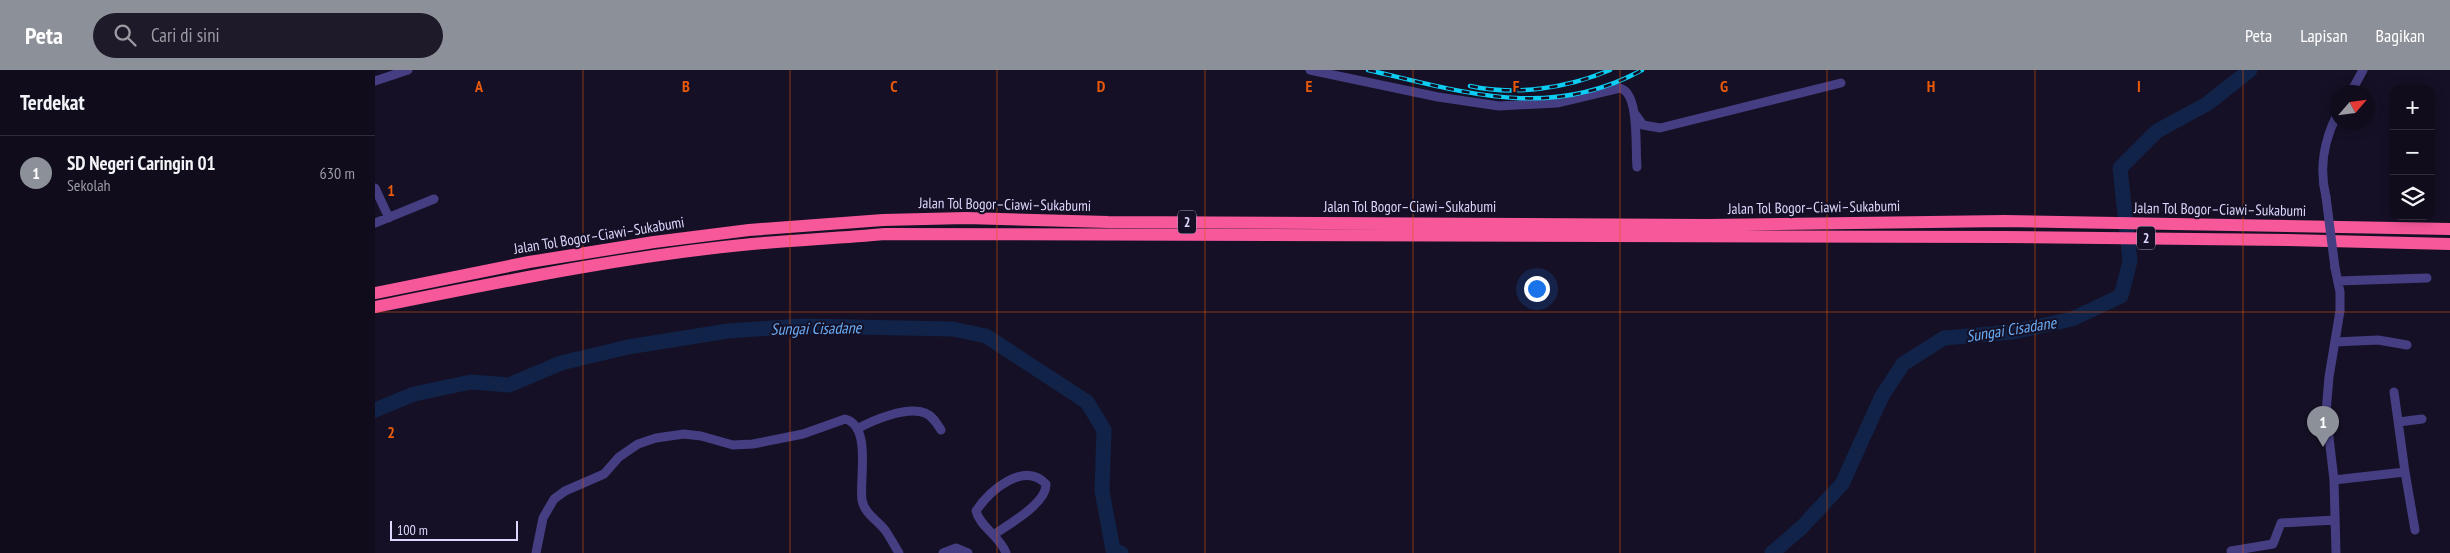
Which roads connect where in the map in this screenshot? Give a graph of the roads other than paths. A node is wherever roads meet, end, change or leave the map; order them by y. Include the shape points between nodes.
1 (408, 70) edge
2 (1310, 70) edge
3 (2363, 70) edge
4 (375, 81) edge
5 (1841, 83) dead end
6 (2355, 85) edge
7 (1635, 114) junction
8 (2331, 130) edge
9 (1637, 167) dead end
10 (375, 188) edge
11 (434, 199) dead end
12 (389, 218) junction
13 (375, 223) edge
14 (2450, 229) edge
15 (2288, 233) junction
16 (2450, 244) edge
17 (2427, 278) dead end
18 (2338, 281) junction
19 (375, 293) edge
20 (375, 307) edge
21 (2335, 342) junction
22 (2407, 345) dead end
23 (2394, 392) dead end
24 (2423, 420) dead end
25 (2399, 422) junction
26 (857, 428) junction
27 (941, 430) dead end
28 (2405, 472) junction
29 (2334, 480) junction
30 (2335, 520) junction
31 (2415, 530) dead end
32 (995, 534) junction
33 (2231, 552) dead end
34 (536, 553) edge
35 (899, 553) edge
36 (943, 553) edge
37 (968, 553) edge
38 (1006, 553) edge
39 (2336, 553) edge

1 - 4 street
2 - 7 street via 1438,97 1499,106 1557,103 1620,88 1630,97
3 - 6 street
5 - 7 street via 1660,128 1643,125
7 - 9 street
8 - 18 street, bridge via 2324,153 2322,182
10 - 12 street
11 - 12 street
12 - 13 street
14 - 15 highway, Jalan Tol Bogor–Ciawi–Sukabumi / 2
15 - 16 highway, Jalan Tol Bogor–Ciawi–Sukabumi / 2
15 - 19 highway, Jalan Tol Bogor–Ciawi–Sukabumi / 2 via 2005,221 1707,225 883,220 749,230 654,242 529,262
15 - 20 highway, Jalan Tol Bogor–Ciawi–Sukabumi / 2 via 2004,237 885,234 751,244 657,256 533,275
17 - 18 street
18 - 21 street via 2341,311
21 - 22 street via 2378,340
21 - 29 street via 2326,412
23 - 25 street
24 - 25 street
25 - 28 street
26 - 27 street via 875,419 916,412 933,418
26 - 34 street via 845,419 803,434 753,444 733,445 684,434 638,444 619,457 607,472 555,499 543,518
26 - 35 street via 862,445 863,504
28 - 29 street
28 - 31 street
29 - 30 street
30 - 33 street via 2281,523 2273,544
30 - 39 street
32 - 32 street via 1039,502 1047,490 1041,478 1031,475 1015,478 997,488 981,503 978,517
32 - 38 street
36 - 37 street via 956,548

